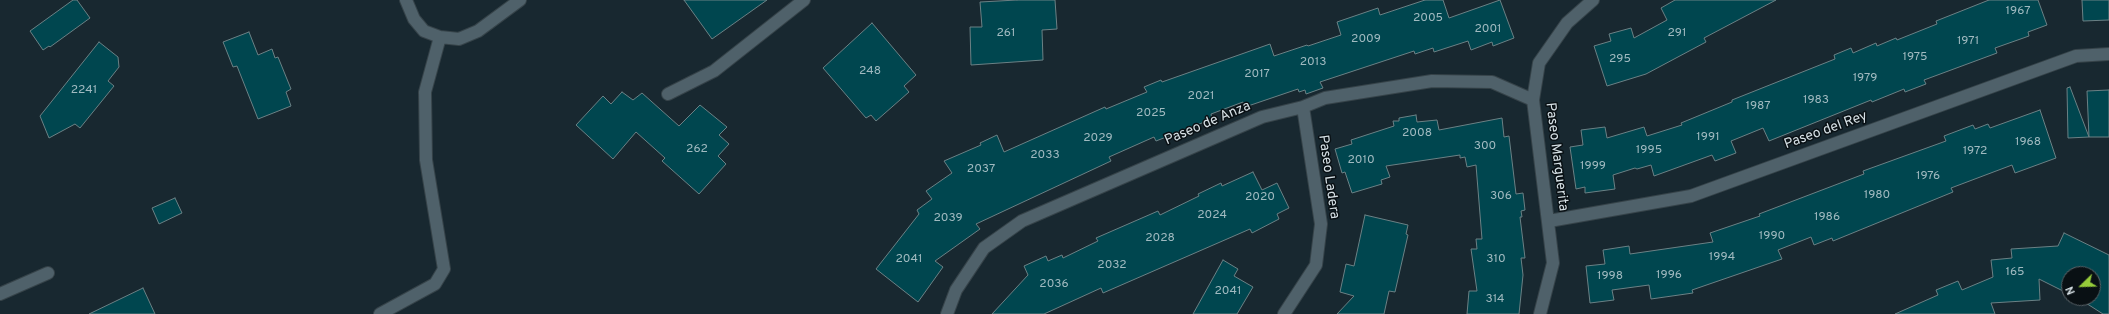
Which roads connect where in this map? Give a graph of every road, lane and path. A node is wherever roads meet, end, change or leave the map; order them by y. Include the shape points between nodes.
1 (406, 0) edge
2 (520, 0) edge
3 (804, 0) edge
4 (1593, 0) edge
5 (440, 37) junction
6 (2109, 54) edge
7 (668, 94) dead end
8 (1533, 100) junction
9 (1303, 107) junction
10 (1549, 221) junction
11 (48, 274) dead end
12 (0, 294) edge
13 (380, 314) edge
14 (947, 314) edge
15 (1284, 314) edge
16 (1540, 314) edge

1 - 5 street via 414,19 424,31
2 - 5 street via 478,31 459,39
3 - 7 street via 714,71
4 - 8 street, Paseo Marguerita via 1567,23 1538,64
5 - 13 street via 425,92 426,160 444,269 435,284
6 - 10 street, Paseo del Rey via 2076,56 1691,196
8 - 9 street, Paseo de Anza via 1492,82 1438,80 1325,98
8 - 10 street, Paseo Marguerita
9 - 14 street, Paseo de Anza via 1262,117 1022,221 984,248 956,290
9 - 15 street, Paseo Ladera via 1321,224 1316,265
10 - 16 street, Paseo Marguerita via 1553,263
11 - 12 street

